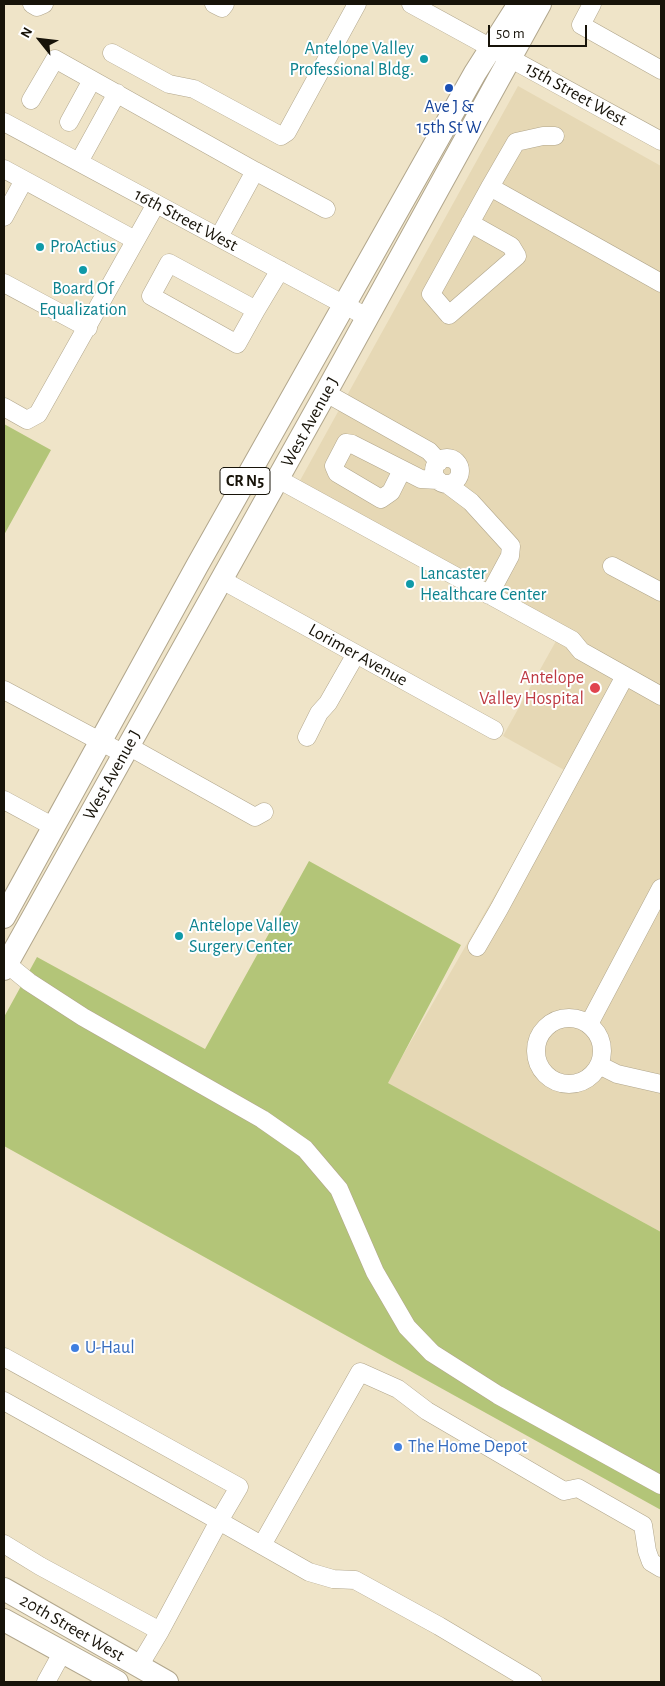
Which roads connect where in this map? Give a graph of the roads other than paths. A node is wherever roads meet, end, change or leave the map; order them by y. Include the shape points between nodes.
1 (32, 4) edge
2 (44, 4) edge
3 (214, 4) edge
4 (225, 4) edge
5 (357, 4) edge
6 (411, 4) edge
7 (519, 4) edge
8 (540, 4) edge
9 (592, 4) edge
10 (112, 53) dead end
11 (500, 53) junction
12 (661, 70) edge
13 (92, 80) junction
14 (117, 93) junction
15 (31, 100) dead end
16 (4, 122) edge
17 (69, 122) dead end
18 (554, 136) dead end
19 (661, 141) edge
20 (79, 162) junction
21 (4, 169) edge
22 (255, 171) junction
23 (24, 180) junction
24 (490, 187) junction
25 (156, 204) junction
26 (326, 209) dead end
27 (4, 217) edge
28 (470, 223) junction
29 (219, 237) junction
30 (134, 240) junction
31 (280, 270) junction
32 (4, 283) edge
33 (661, 283) edge
34 (344, 304) junction
35 (256, 310) junction
36 (368, 317) junction
37 (88, 328) junction
38 (326, 393) junction
39 (4, 407) edge
40 (439, 462) junction
41 (254, 465) junction
42 (402, 470) dead end
43 (278, 479) junction
44 (442, 482) junction
45 (197, 566) junction
46 (612, 566) dead end
47 (222, 580) junction
48 (661, 592) edge
49 (488, 595) junction
50 (356, 654) junction
51 (175, 664) junction
52 (625, 676) junction
53 (4, 690) edge
54 (661, 696) edge
55 (494, 730) dead end
56 (307, 737) dead end
57 (101, 742) junction
58 (126, 750) junction
59 (4, 800) edge
60 (264, 812) dead end
61 (54, 828) junction
62 (661, 888) edge
63 (4, 918) edge
64 (476, 947) dead end
65 (5, 967) edge
66 (589, 1024) junction
67 (599, 1065) junction
68 (661, 1084) edge
69 (4, 1357) edge
70 (4, 1401) edge
71 (661, 1485) edge
72 (219, 1521) junction
73 (4, 1544) edge
74 (262, 1545) junction
75 (661, 1568) edge
76 (4, 1589) edge
77 (4, 1602) edge
78 (4, 1620) edge
79 (63, 1622) junction
80 (160, 1631) junction
81 (43, 1642) junction
82 (62, 1653) junction
83 (139, 1666) junction
84 (46, 1682) edge
85 (117, 1682) edge
86 (167, 1682) edge
87 (533, 1682) edge

1 - 2 street via 37,7
3 - 4 street via 222,8
5 - 10 street via 287,132 281,136 194,89 169,84
6 - 11 street, 15th Street West
7 - 11 main road, West Avenue J / CR N5
8 - 11 main road, West Avenue J / CR N5
9 - 12 street via 581,25
11 - 19 street, 15th Street West
11 - 34 main road, West Avenue J / CR N5
11 - 36 main road, West Avenue J / CR N5
13 - 14 street
13 - 15 street via 55,59
13 - 17 street
14 - 20 street
14 - 22 street
16 - 20 street, 16th Street West
18 - 24 street via 516,142
20 - 25 street, 16th Street West
21 - 23 street
22 - 26 street
22 - 29 street
23 - 27 street
23 - 30 street
24 - 28 street
24 - 33 street
25 - 29 street, 16th Street West
25 - 30 street
28 - 28 street via 431,294 449,315 517,256 511,246
29 - 31 street, 16th Street West
30 - 37 street
31 - 34 street, 16th Street West
31 - 35 street
32 - 37 street
34 - 36 street, 16th Street West
34 - 41 main road, West Avenue J / CR N5
35 - 35 street via 237,344 151,296 168,263
36 - 38 main road, West Avenue J / CR N5
37 - 39 street via 38,414 27,420
38 - 40 street via 429,451
38 - 43 main road, West Avenue J / CR N5
40 - 44 street via 434,473
40 - 44 street via 450,459 460,467 455,482
41 - 45 main road, West Avenue J / CR N5
41 - 47 main road via 257,489 218,560
42 - 44 street via 421,479
43 - 47 main road, West Avenue J / CR N5
43 - 49 street
44 - 49 street via 471,502 511,546 510,556
45 - 51 main road via 203,588 175,638
45 - 57 main road, West Avenue J / CR N5
46 - 48 street
47 - 50 street, Lorimer Avenue
47 - 51 main road, West Avenue J / CR N5
49 - 52 street via 572,640 581,651
50 - 55 street, Lorimer Avenue
50 - 56 street
51 - 58 main road, West Avenue J / CR N5
52 - 54 street
52 - 64 street
53 - 57 street
57 - 58 street
57 - 61 main road, West Avenue J / CR N5
58 - 60 street via 255,817
58 - 65 main road, West Avenue J / CR N5
59 - 61 street
61 - 63 main road, West Avenue J / CR N5
62 - 66 street
65 - 71 street via 305,1149 339,1189 375,1272 407,1328 432,1354 498,1395
66 - 67 street via 601,1042
66 - 67 street via 566,1018 550,1024 537,1044 538,1060 545,1074 566,1084 582,1081
67 - 68 street via 618,1074
69 - 72 street via 239,1487
70 - 72 street
72 - 74 street
72 - 80 street
73 - 80 street
74 - 75 street via 360,1372 398,1389 427,1411 564,1491 578,1488 642,1525 651,1562
74 - 87 street via 308,1572 333,1579 355,1580
76 - 79 main road, 20th Street West
77 - 79 main road via 41,1622
78 - 81 main road, 20th Street West
79 - 83 main road, 20th Street West
80 - 83 street
81 - 82 main road, 20th Street West
81 - 83 main road via 72,1642 122,1670
82 - 84 street
82 - 85 main road, 20th Street West
83 - 86 main road, 20th Street West

